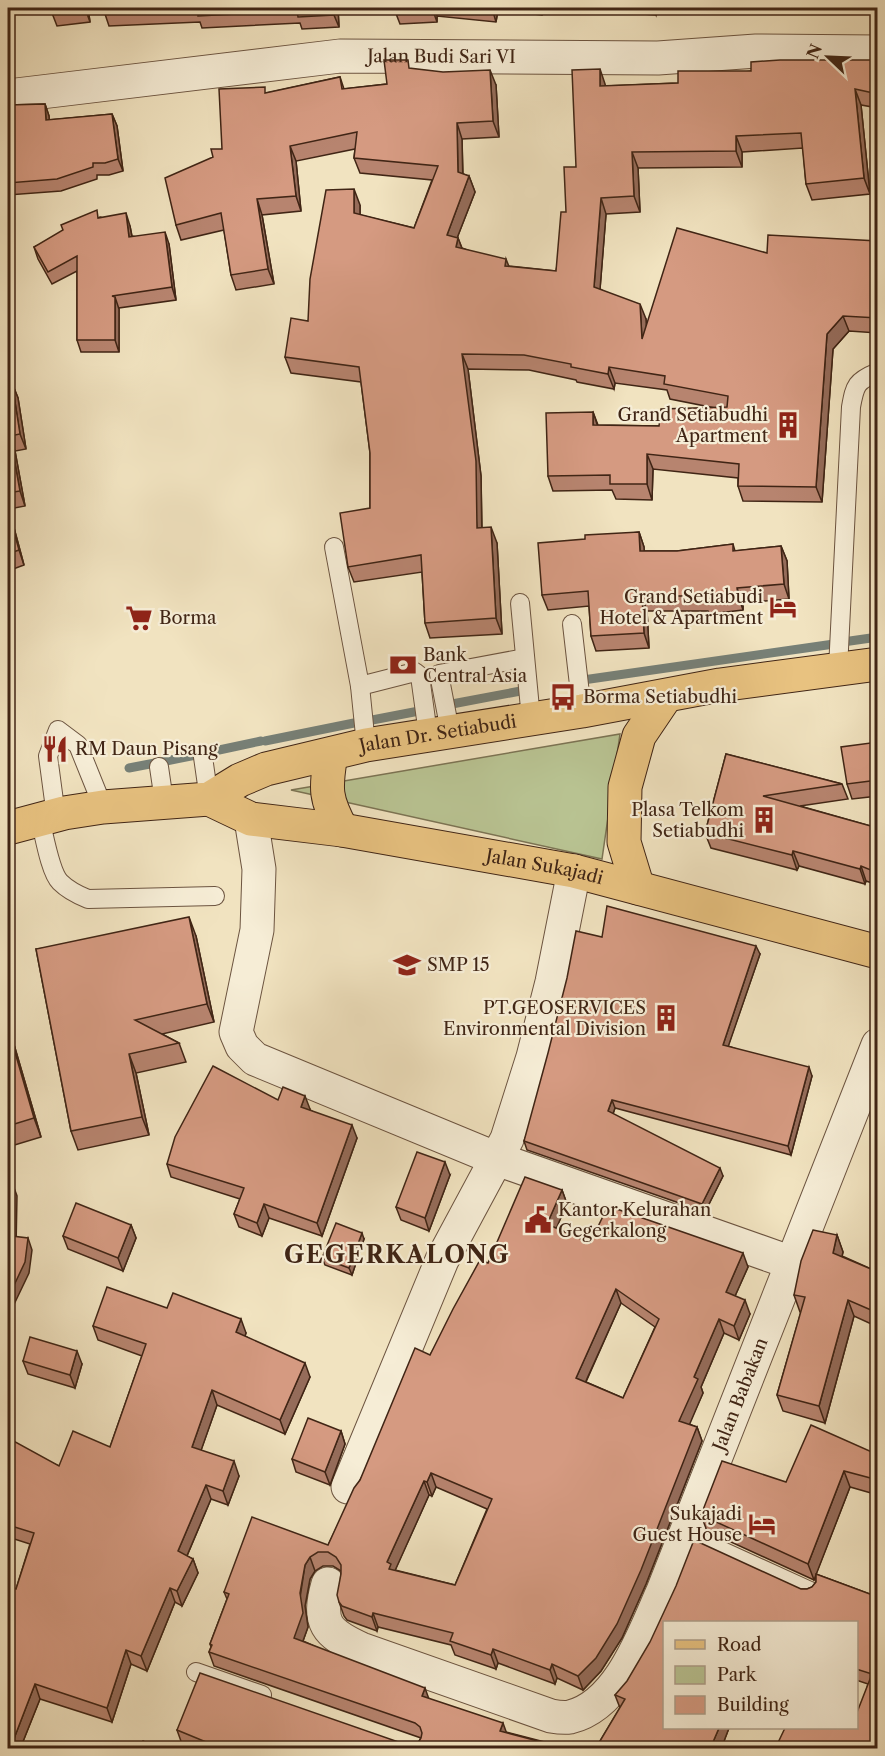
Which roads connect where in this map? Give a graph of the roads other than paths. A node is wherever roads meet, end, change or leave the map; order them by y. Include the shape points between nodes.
1 (878, 52) edge
2 (8, 96) edge
3 (878, 372) edge
4 (334, 547) dead end
5 (520, 603) dead end
6 (572, 624) dead end
7 (525, 658) junction
8 (878, 664) edge
9 (838, 669) junction
10 (360, 687) junction
11 (666, 696) junction
12 (582, 711) junction
13 (531, 719) junction
14 (439, 733) junction
15 (366, 745) junction
16 (331, 754) junction
17 (203, 757) dead end
18 (159, 767) dead end
19 (209, 799) junction
20 (164, 801) junction
21 (103, 807) junction
22 (48, 817) junction
23 (251, 819) junction
24 (8, 828) edge
25 (342, 830) junction
26 (574, 871) junction
27 (638, 888) junction
28 (215, 896) dead end
29 (878, 952) edge
30 (878, 1045) edge
31 (497, 1159) junction
32 (792, 1263) junction
33 (348, 1487) dead end
34 (685, 1534) junction
35 (328, 1584) dead end
36 (810, 1591) edge
37 (196, 1672) dead end
38 (273, 1698) edge

1 - 2 street, Jalan Budi Sari VI via 756,51 658,58 340,56
3 - 9 lane via 862,378 855,387 852,407
4 - 10 lane
5 - 7 lane
6 - 12 lane
7 - 13 lane
7 - 14 lane via 439,674
8 - 9 main road, Jalan Dr. Setiabudi
9 - 11 main road, Jalan Dr. Setiabudi
10 - 14 lane via 415,672 420,676
10 - 15 lane
11 - 12 main road, Jalan Dr. Setiabudi
11 - 27 main road via 639,736 625,787 624,842
12 - 13 main road, Jalan Dr. Setiabudi
13 - 14 main road, Jalan Dr. Setiabudi
14 - 15 main road, Jalan Dr. Setiabudi
15 - 16 main road, Jalan Dr. Setiabudi
16 - 19 main road, Jalan Dr. Setiabudi via 266,769
16 - 25 main road via 326,791
17 - 19 lane
18 - 20 lane
19 - 20 main road, Jalan Dr. Setiabudi
19 - 23 main road, Jalan Sukajadi
20 - 21 main road, Jalan Dr. Setiabudi
21 - 22 main road, Jalan Dr. Setiabudi
21 - 22 lane via 78,746 58,730 48,756
22 - 24 main road, Jalan Dr. Setiabudi
22 - 28 lane via 52,866 58,880 73,892 88,899
23 - 25 main road, Jalan Sukajadi
23 - 31 street via 259,869 257,930 236,1032 242,1046 255,1059
25 - 26 main road, Jalan Sukajadi
26 - 27 main road, Jalan Sukajadi
26 - 31 street via 533,1056
27 - 29 main road, Jalan Sukajadi
30 - 32 street, Jalan Babakan
31 - 32 street
31 - 33 street via 442,1260
32 - 34 street, Jalan Babakan
34 - 35 street, Jalan Babakan via 634,1657 605,1698 586,1712 567,1718 552,1716 339,1639 327,1627 324,1613
34 - 36 lane
37 - 38 lane

